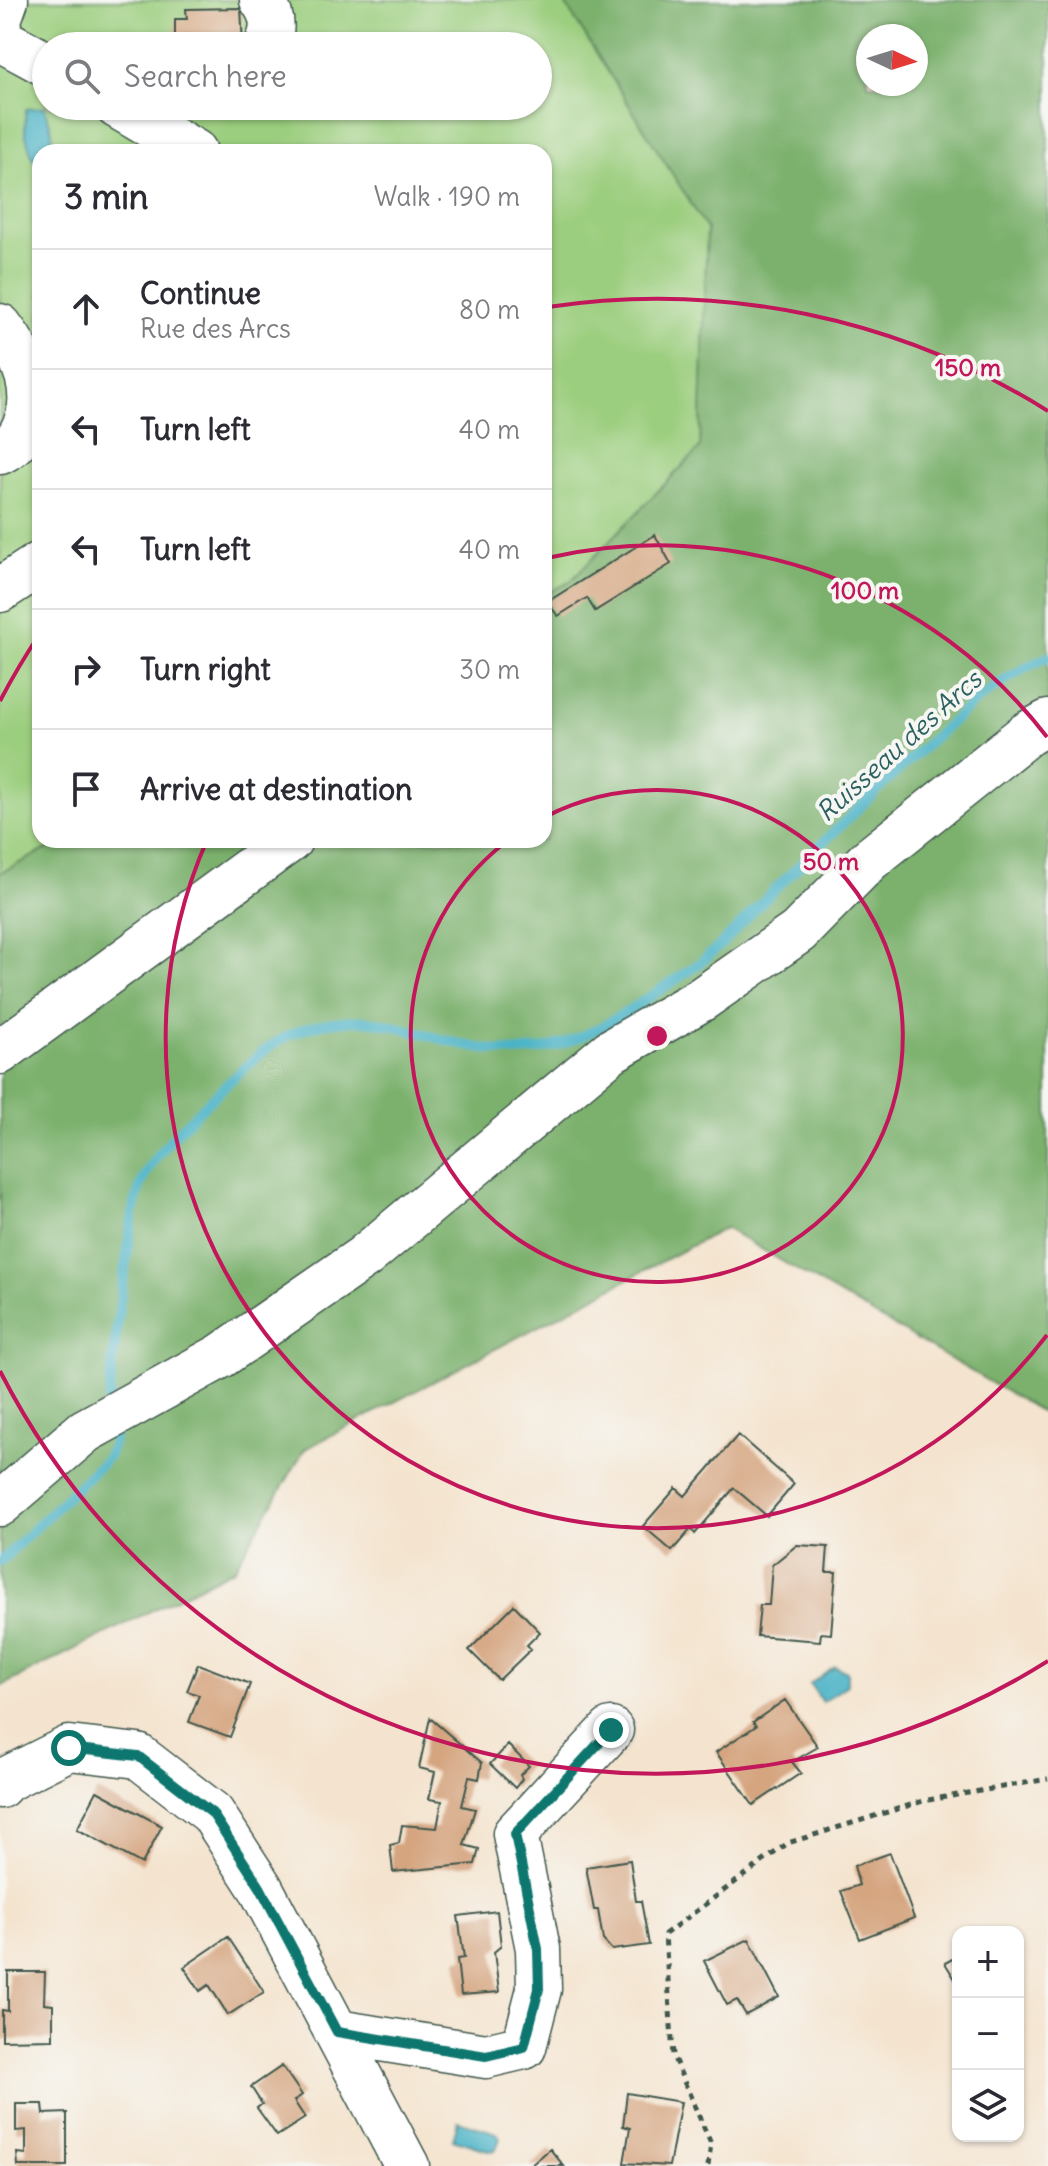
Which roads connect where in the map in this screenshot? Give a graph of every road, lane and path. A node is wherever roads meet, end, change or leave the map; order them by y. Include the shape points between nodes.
1 (6, 0) edge
2 (262, 0) edge
3 (0, 17) edge
4 (270, 32) edge
5 (0, 39) edge
6 (32, 56) edge
7 (141, 120) edge
8 (181, 144) edge
9 (0, 326) edge
10 (0, 452) edge
11 (32, 569) edge
12 (0, 590) edge
13 (1048, 722) edge
14 (279, 848) edge
15 (0, 1052) edge
16 (0, 1504) edge
17 (611, 1730) dead end
18 (1048, 1779) edge
19 (0, 1786) edge
20 (337, 2032) junction
21 (407, 2166) edge
22 (708, 2166) edge

1 - 3 street
2 - 4 street via 271,14
5 - 6 street
7 - 8 street
9 - 10 street via 26,369 31,409 17,440
11 - 12 street
13 - 16 street via 869,860 798,932 702,999 611,1051 364,1257 221,1356 85,1431
14 - 15 street
17 - 20 street via 515,1834 538,1949 539,1989 524,2047 486,2056
18 - 22 path via 923,1801 788,1843 665,1934 673,2056 711,2144
19 - 20 street via 69,1748 138,1756 212,1813 260,1887
20 - 21 street

